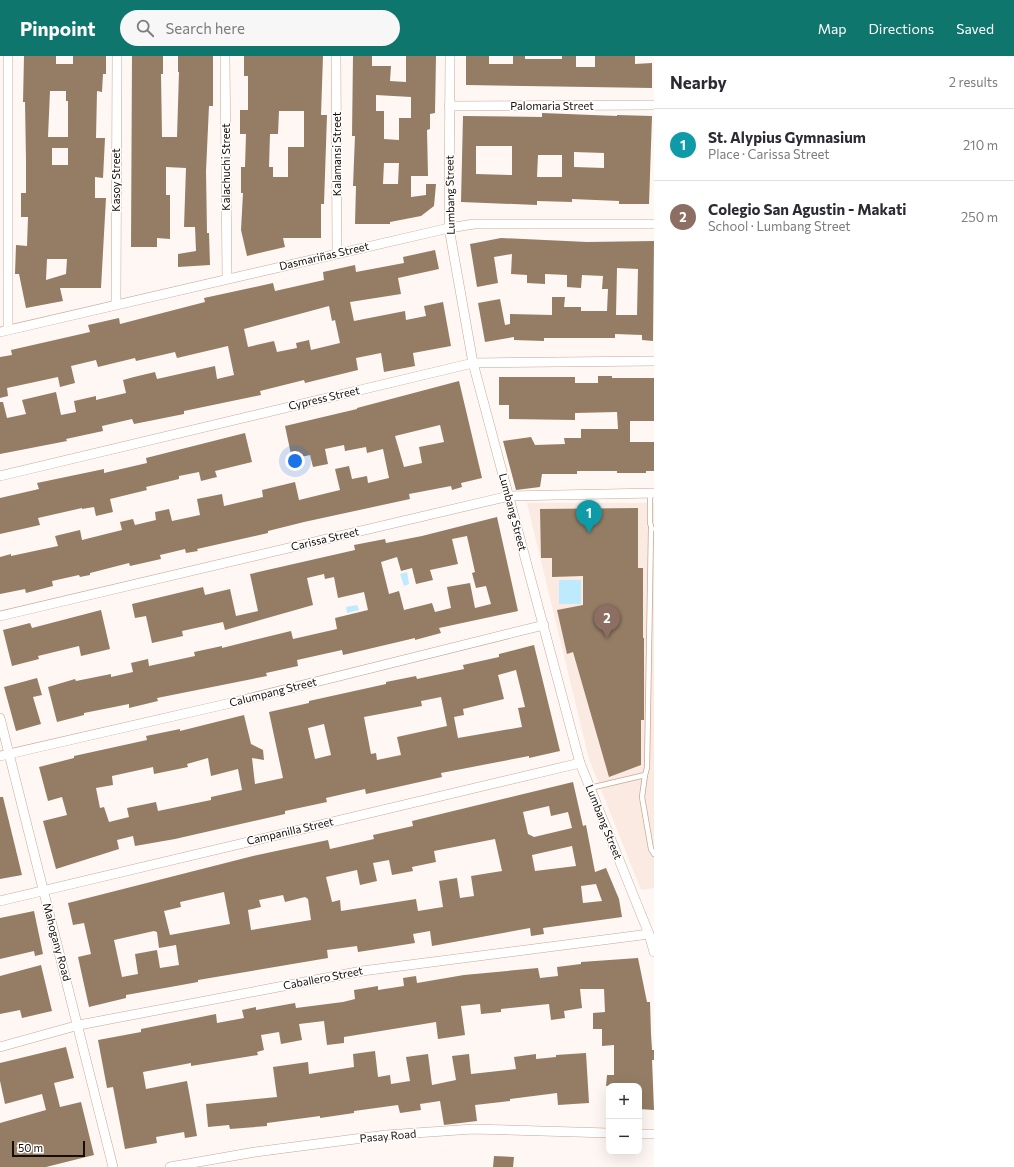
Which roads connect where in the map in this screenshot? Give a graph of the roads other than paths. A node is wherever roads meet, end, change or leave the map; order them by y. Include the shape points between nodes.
1 (8, 56) edge
2 (117, 56) edge
3 (225, 56) edge
4 (336, 56) edge
5 (450, 56) edge
6 (654, 105) edge
7 (449, 106) junction
8 (654, 224) edge
9 (449, 228) junction
10 (338, 252) junction
11 (226, 278) junction
12 (116, 304) junction
13 (4, 331) edge
14 (654, 361) edge
15 (473, 363) junction
16 (0, 476) edge
17 (652, 493) edge
18 (509, 496) junction
19 (653, 529) edge
20 (0, 616) edge
21 (544, 625) junction
22 (0, 718) edge
23 (4, 755) edge
24 (580, 763) junction
25 (645, 775) junction
26 (590, 788) junction
27 (654, 854) edge
28 (43, 890) junction
29 (0, 901) edge
30 (649, 934) junction
31 (654, 952) edge
32 (79, 1025) junction
33 (0, 1047) edge
34 (606, 1133) edge
35 (642, 1134) edge
36 (654, 1134) edge
37 (113, 1167) edge
38 (170, 1167) edge

1 - 13 street
2 - 12 street, Kasoy Street
3 - 11 street, Kalachuchi Street
4 - 10 street, Kalamansi Street
5 - 7 street, Lumbang Street
6 - 7 street, Palomaria Street
7 - 9 street, Lumbang Street
8 - 9 street, Dasmariñas Street via 474,224
9 - 10 street, Dasmariñas Street
9 - 15 street, Lumbang Street
10 - 11 street, Dasmariñas Street
11 - 12 street, Dasmariñas Street
12 - 13 street, Dasmariñas Street
14 - 15 street, Cypress Street
15 - 16 street, Cypress Street
15 - 18 street, Lumbang Street
17 - 18 street, Carissa Street
17 - 19 lane
18 - 20 street, Carissa Street
18 - 21 street, Lumbang Street
19 - 25 lane via 648,761
21 - 23 street, Calumpang Street via 236,702
21 - 24 street, Lumbang Street
22 - 23 street, Mahogany Road
23 - 28 street, Mahogany Road
24 - 26 street, Lumbang Street
24 - 28 street, Campanilla Street
25 - 26 lane
25 - 27 lane via 642,797 651,850
26 - 30 street, Lumbang Street
28 - 29 street, Campanilla Street
28 - 32 street, Mahogany Road
30 - 31 street, Lumbang Street
30 - 32 street, Caballero Street via 362,970
32 - 33 street, Caballero Street
32 - 37 street, Mahogany Road
34 - 38 street, Pasay Road via 473,1129 386,1135 254,1152
35 - 36 street

